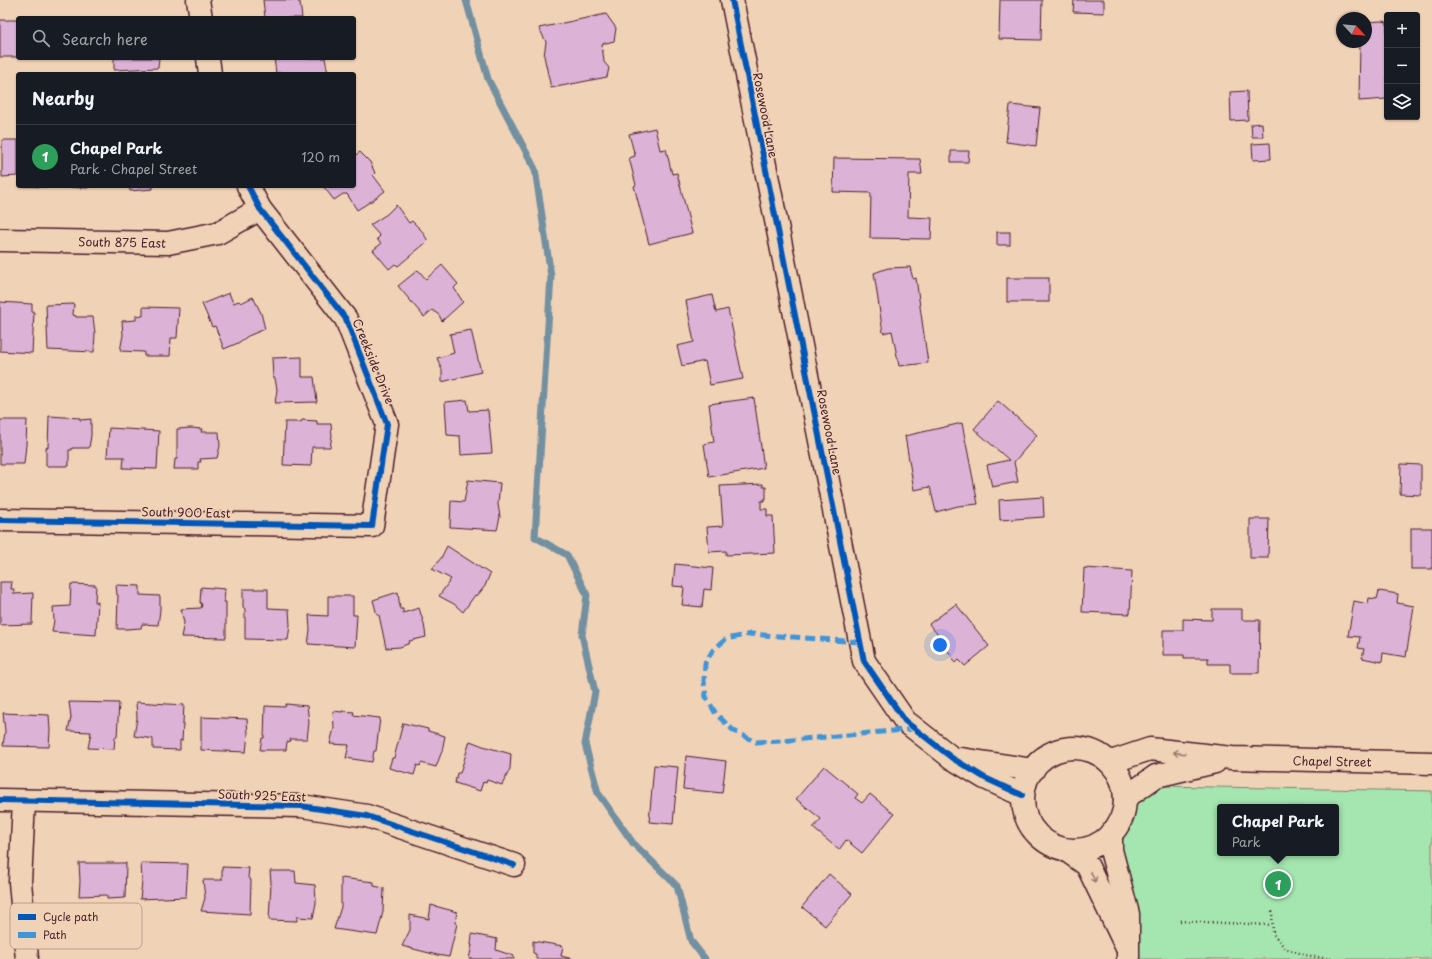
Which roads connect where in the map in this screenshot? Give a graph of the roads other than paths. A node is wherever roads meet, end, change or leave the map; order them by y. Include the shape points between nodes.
1 (198, 0) edge
2 (732, 0) edge
3 (201, 16) edge
4 (208, 60) edge
5 (210, 72) edge
6 (249, 188) edge
7 (260, 209) junction
8 (0, 240) edge
9 (0, 520) edge
10 (372, 526) joint
11 (952, 758) junction
12 (1232, 758) junction
13 (1111, 762) junction
14 (1432, 763) edge
15 (1032, 770) junction
16 (1022, 795) junction
17 (1125, 798) junction
18 (0, 800) edge
19 (24, 801) junction
20 (1111, 833) junction
21 (1066, 850) junction
22 (514, 865) dead end
23 (22, 903) edge
24 (27, 949) edge
25 (1128, 955) edge
26 (28, 959) edge

1 - 3 street
2 - 11 street, Rosewood Lane via 864,661 905,722
4 - 5 street
6 - 7 street, Creekside Drive
7 - 8 street, South 875 East via 218,233 168,243
7 - 10 street, Creekside Drive via 346,319 387,424
9 - 10 street, South 900 East
11 - 15 street, Rosewood Lane
11 - 16 street, Rosewood Lane via 985,778
12 -> 13 street, Chapel Street via 1150,749
12 - 14 street, Chapel Street
12 - 17 street, Chapel Street via 1156,776
13 - 15 street via 1092,751 1075,748 1057,751
13 - 17 street via 1125,792
15 - 16 street
16 - 21 street via 1022,805 1035,833 1049,844
17 - 20 street via 1118,827
18 - 19 street, South 925 East
19 - 22 street, South 925 East via 301,806 367,816
19 - 23 street via 20,882
20 - 21 street via 1105,840 1090,848
20 - 25 street via 1111,850 1128,914
21 -> 25 street via 1087,865
24 - 26 street

